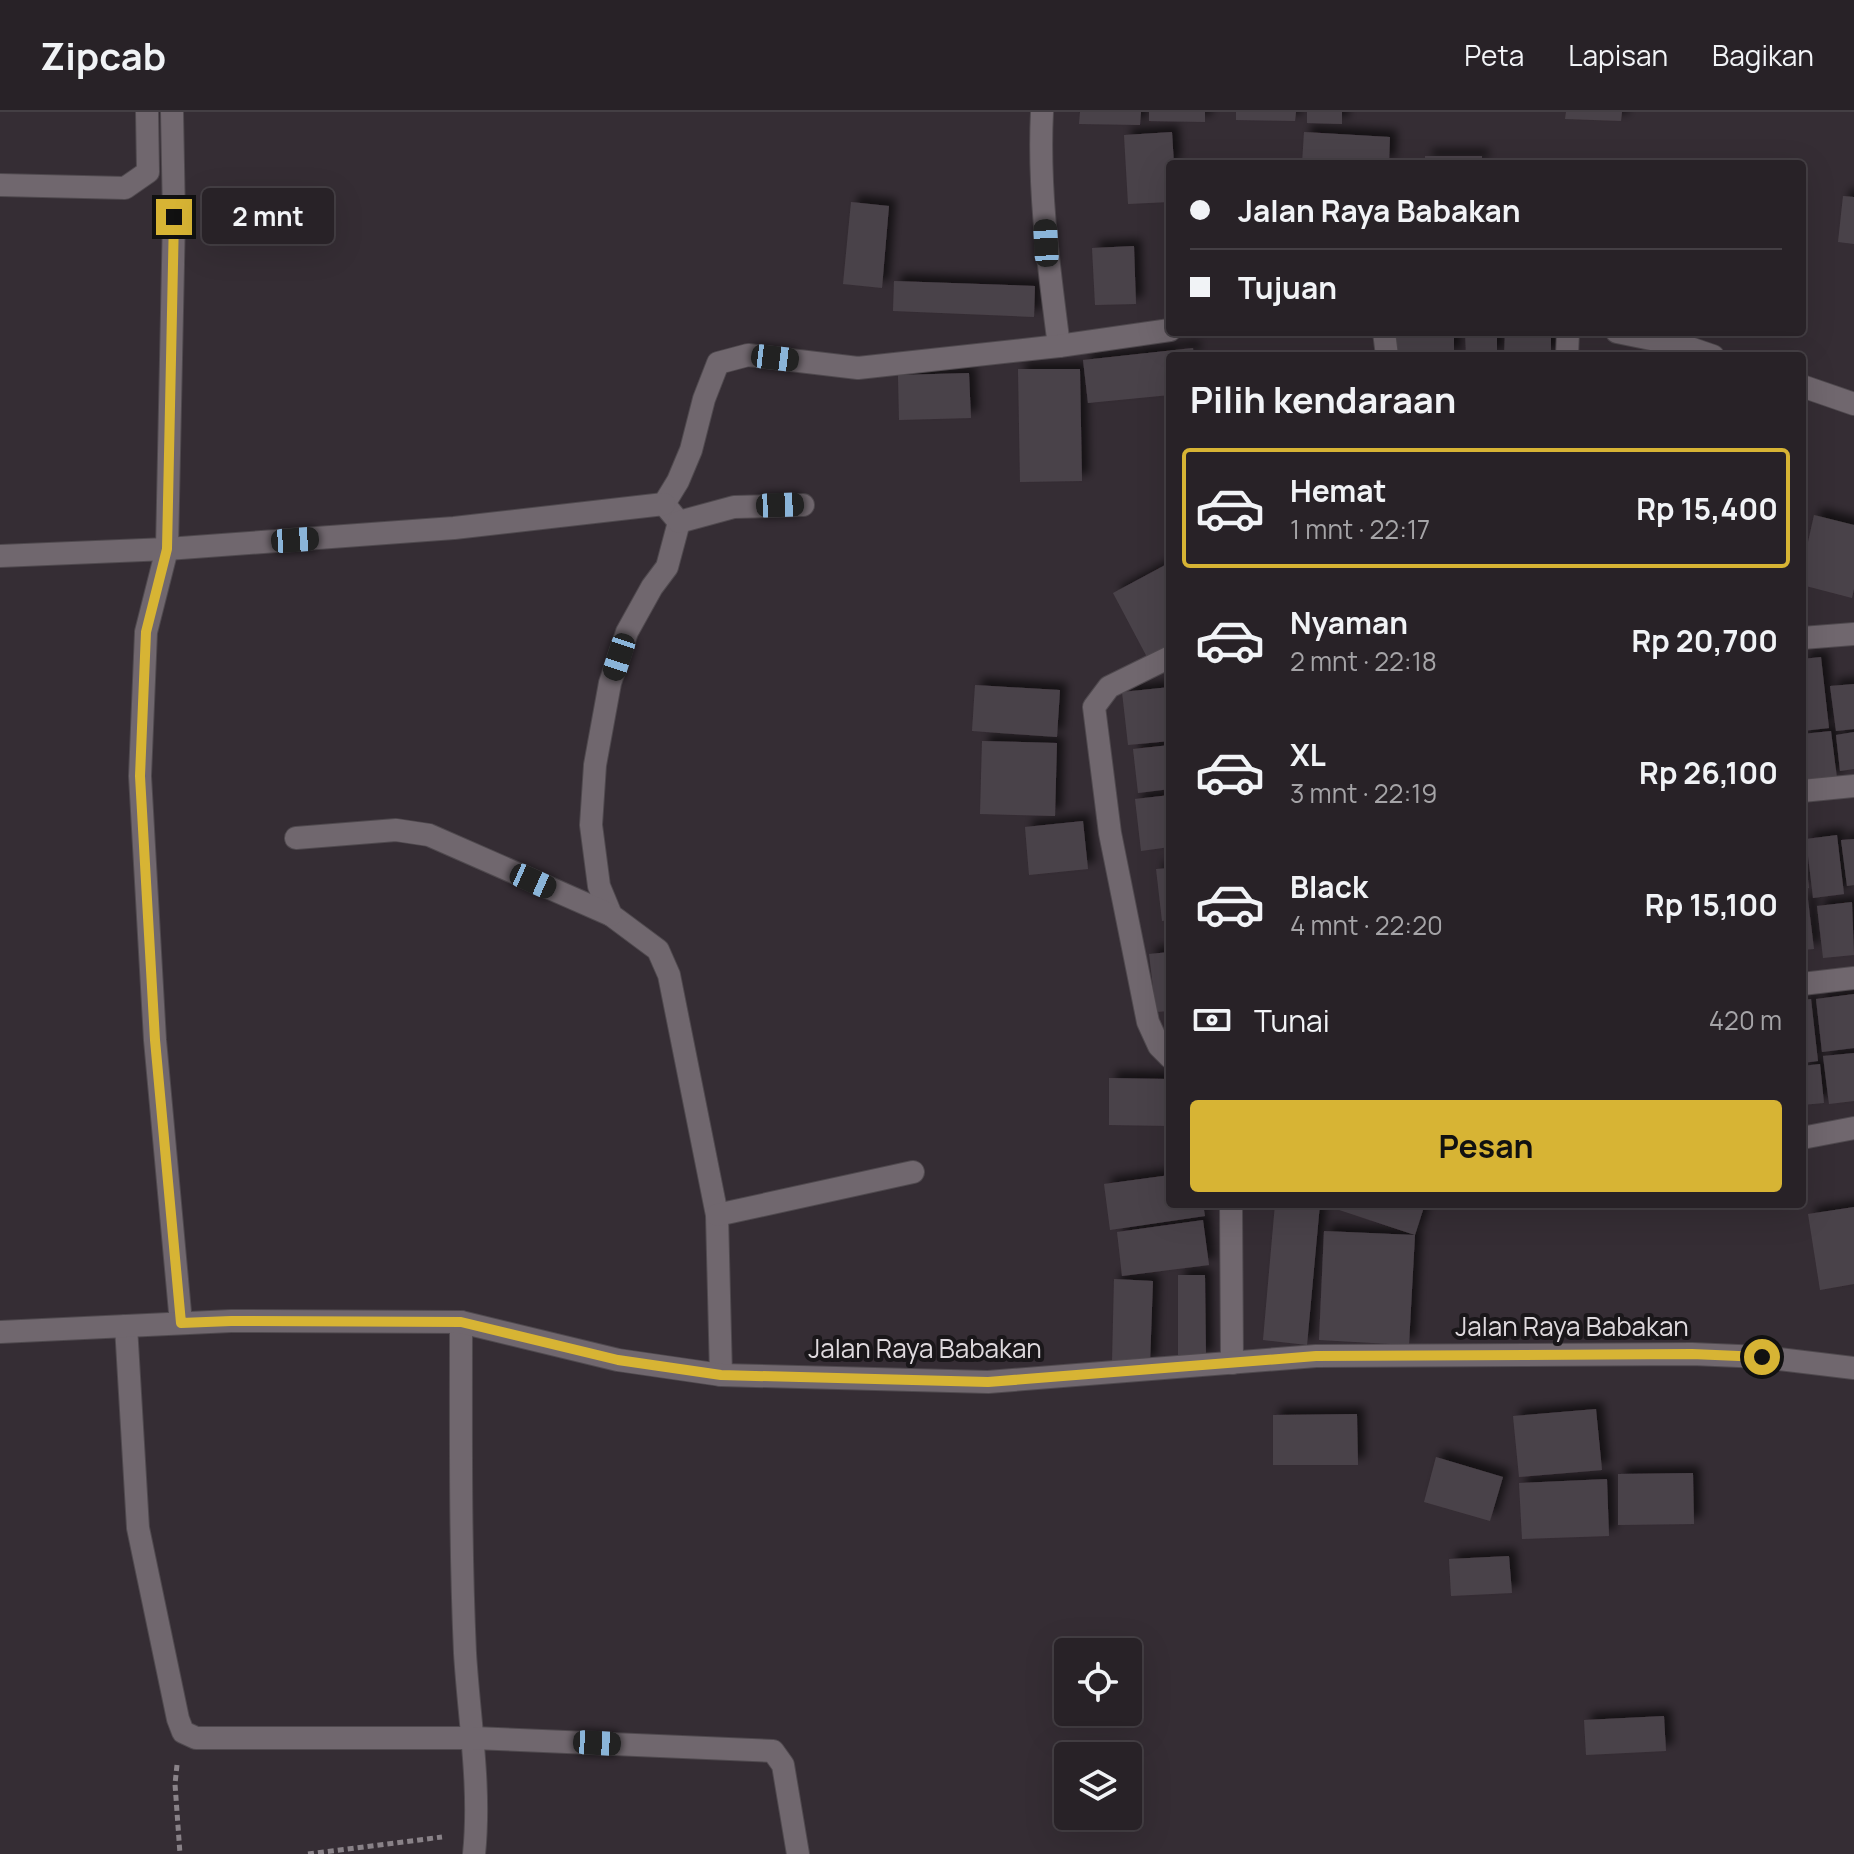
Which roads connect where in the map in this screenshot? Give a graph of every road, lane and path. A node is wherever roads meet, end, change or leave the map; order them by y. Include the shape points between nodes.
1 (147, 112) edge
2 (172, 112) edge
3 (1042, 112) edge
4 (0, 185) edge
5 (1166, 331) edge
6 (1637, 336) edge
7 (1059, 346) junction
8 (1701, 352) edge
9 (1806, 387) edge
10 (1854, 404) edge
11 (664, 504) junction
12 (803, 505) dead end
13 (679, 522) junction
14 (167, 549) junction
15 (0, 556) edge
16 (1854, 634) edge
17 (1806, 638) edge
18 (1166, 659) edge
19 (1854, 786) edge
20 (1806, 791) edge
21 (296, 838) dead end
22 (611, 915) junction
23 (1854, 978) edge
24 (1806, 984) edge
25 (1166, 1053) edge
26 (1854, 1128) edge
27 (1806, 1137) edge
28 (913, 1172) dead end
29 (1231, 1208) edge
30 (717, 1215) junction
31 (461, 1322) junction
32 (181, 1323) junction
33 (126, 1326) junction
34 (0, 1332) edge
35 (1232, 1363) junction
36 (1854, 1368) edge
37 (721, 1375) junction
38 (183, 1732) junction
39 (473, 1738) junction
40 (475, 1844) edge
41 (180, 1854) edge
42 (308, 1854) edge
43 (798, 1854) edge

1 - 4 street via 148,172 125,188
2 - 14 street
3 - 7 street via 1046,243
5 - 7 street
6 - 8 street
7 - 11 street via 858,368 748,355 718,363 691,450
9 - 10 street
11 - 13 street
11 - 14 street via 454,528
12 - 13 street via 734,507
13 - 22 street via 667,567 627,632 610,683 595,765 591,825 599,886
14 - 15 street
14 - 32 street via 146,632 140,776 155,1040
16 - 17 street
18 - 25 street via 1109,687 1094,707 1110,833 1148,1022
19 - 20 street
21 - 22 street via 396,830 429,835
22 - 30 street via 658,950 669,975
23 - 24 street
26 - 27 street
28 - 30 street
29 - 35 street
30 - 37 street
31 - 32 street, Jalan Raya Babakan
31 - 37 street, Jalan Raya Babakan via 618,1360
31 - 39 street via 461,1511
32 - 33 street, Jalan Raya Babakan
33 - 34 street, Jalan Raya Babakan
33 - 38 street via 138,1528
35 - 36 street, Jalan Raya Babakan via 1316,1356 1692,1354
35 - 37 street, Jalan Raya Babakan via 988,1382
38 - 39 street via 196,1738
38 - 41 path via 175,1784
39 - 40 street
39 - 43 street via 773,1751 783,1765
40 - 42 path

